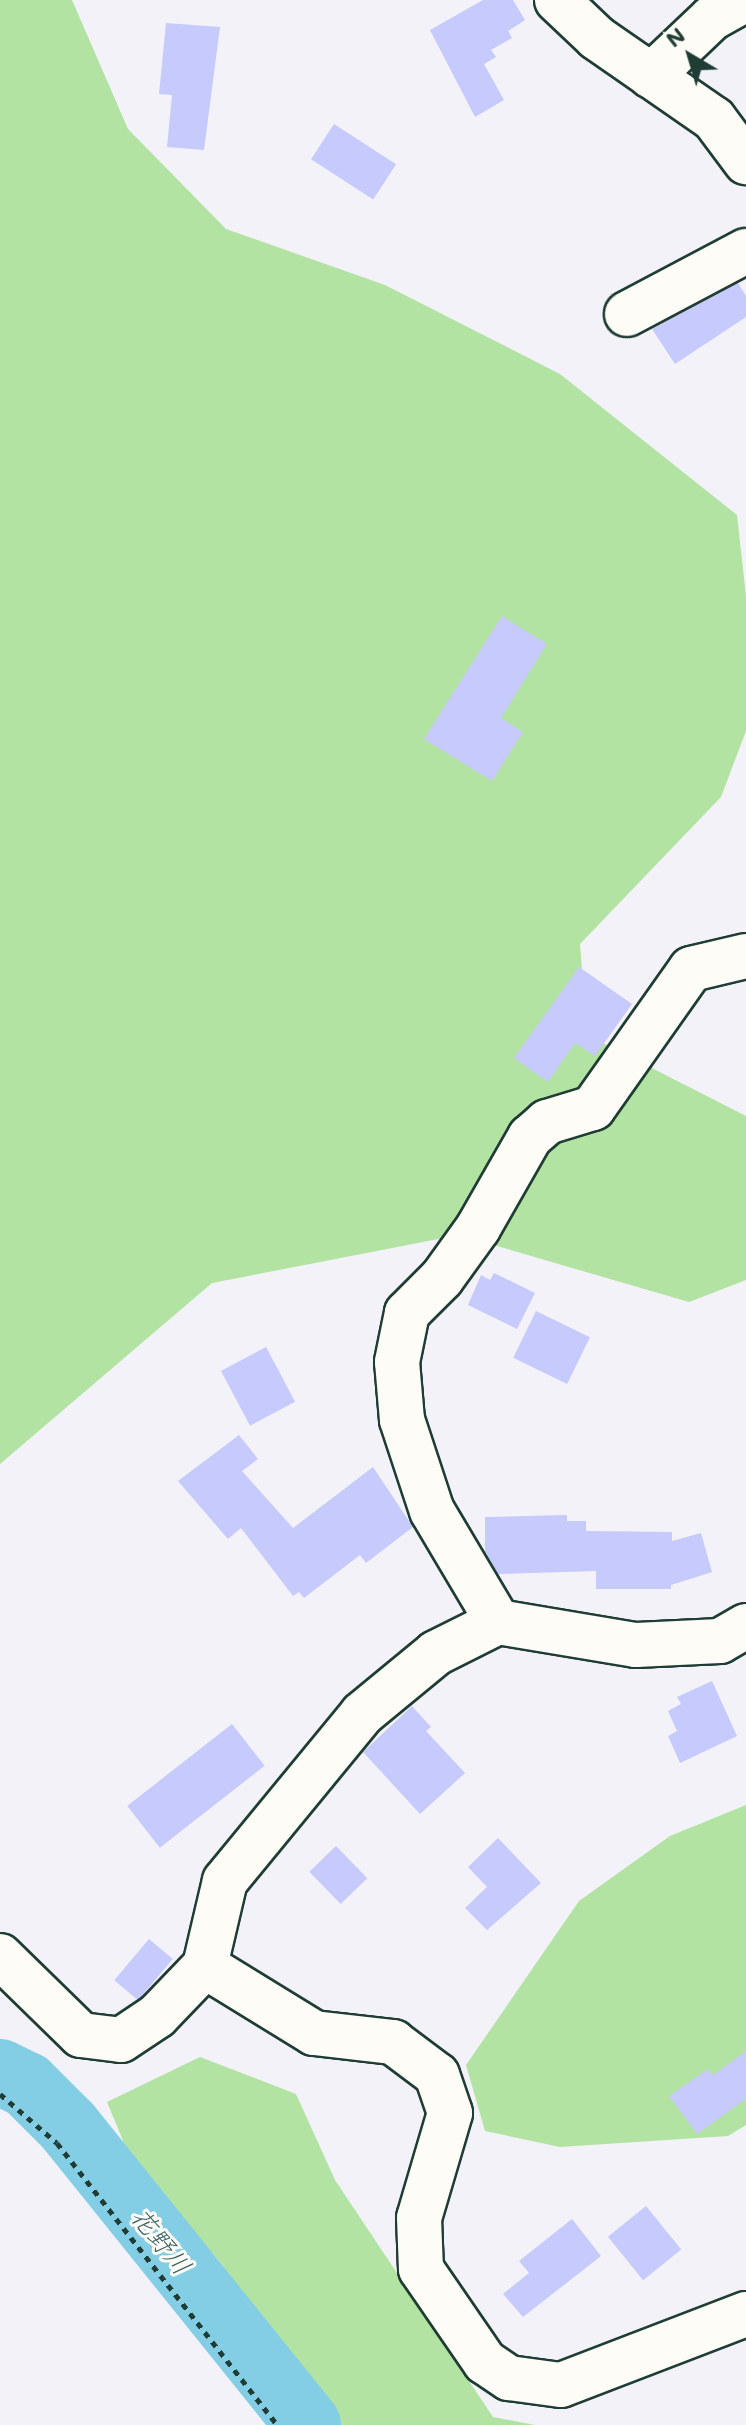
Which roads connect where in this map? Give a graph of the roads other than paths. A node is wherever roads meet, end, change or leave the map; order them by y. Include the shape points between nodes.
1 (557, 0) edge
2 (744, 0) edge
3 (651, 76) junction
4 (746, 162) edge
5 (746, 251) edge
6 (627, 314) dead end
7 (746, 956) edge
8 (498, 1622) junction
9 (746, 1626) edge
10 (0, 1956) edge
11 (205, 1966) junction
12 (746, 2314) edge

1 - 3 street via 597,38
2 - 3 street via 712,18
3 - 4 street via 714,119
5 - 6 street
7 - 8 street via 691,969 593,1108 547,1122 530,1137 478,1228 442,1278 407,1313 397,1362 402,1420 432,1511
8 - 9 street via 636,1645 720,1641
8 - 11 street via 436,1653 362,1714 225,1881
10 - 11 street via 81,2035 121,2040 157,2016
11 - 12 street via 314,2033 393,2042 437,2075 450,2113 419,2218 421,2269 485,2362 509,2378 561,2385

